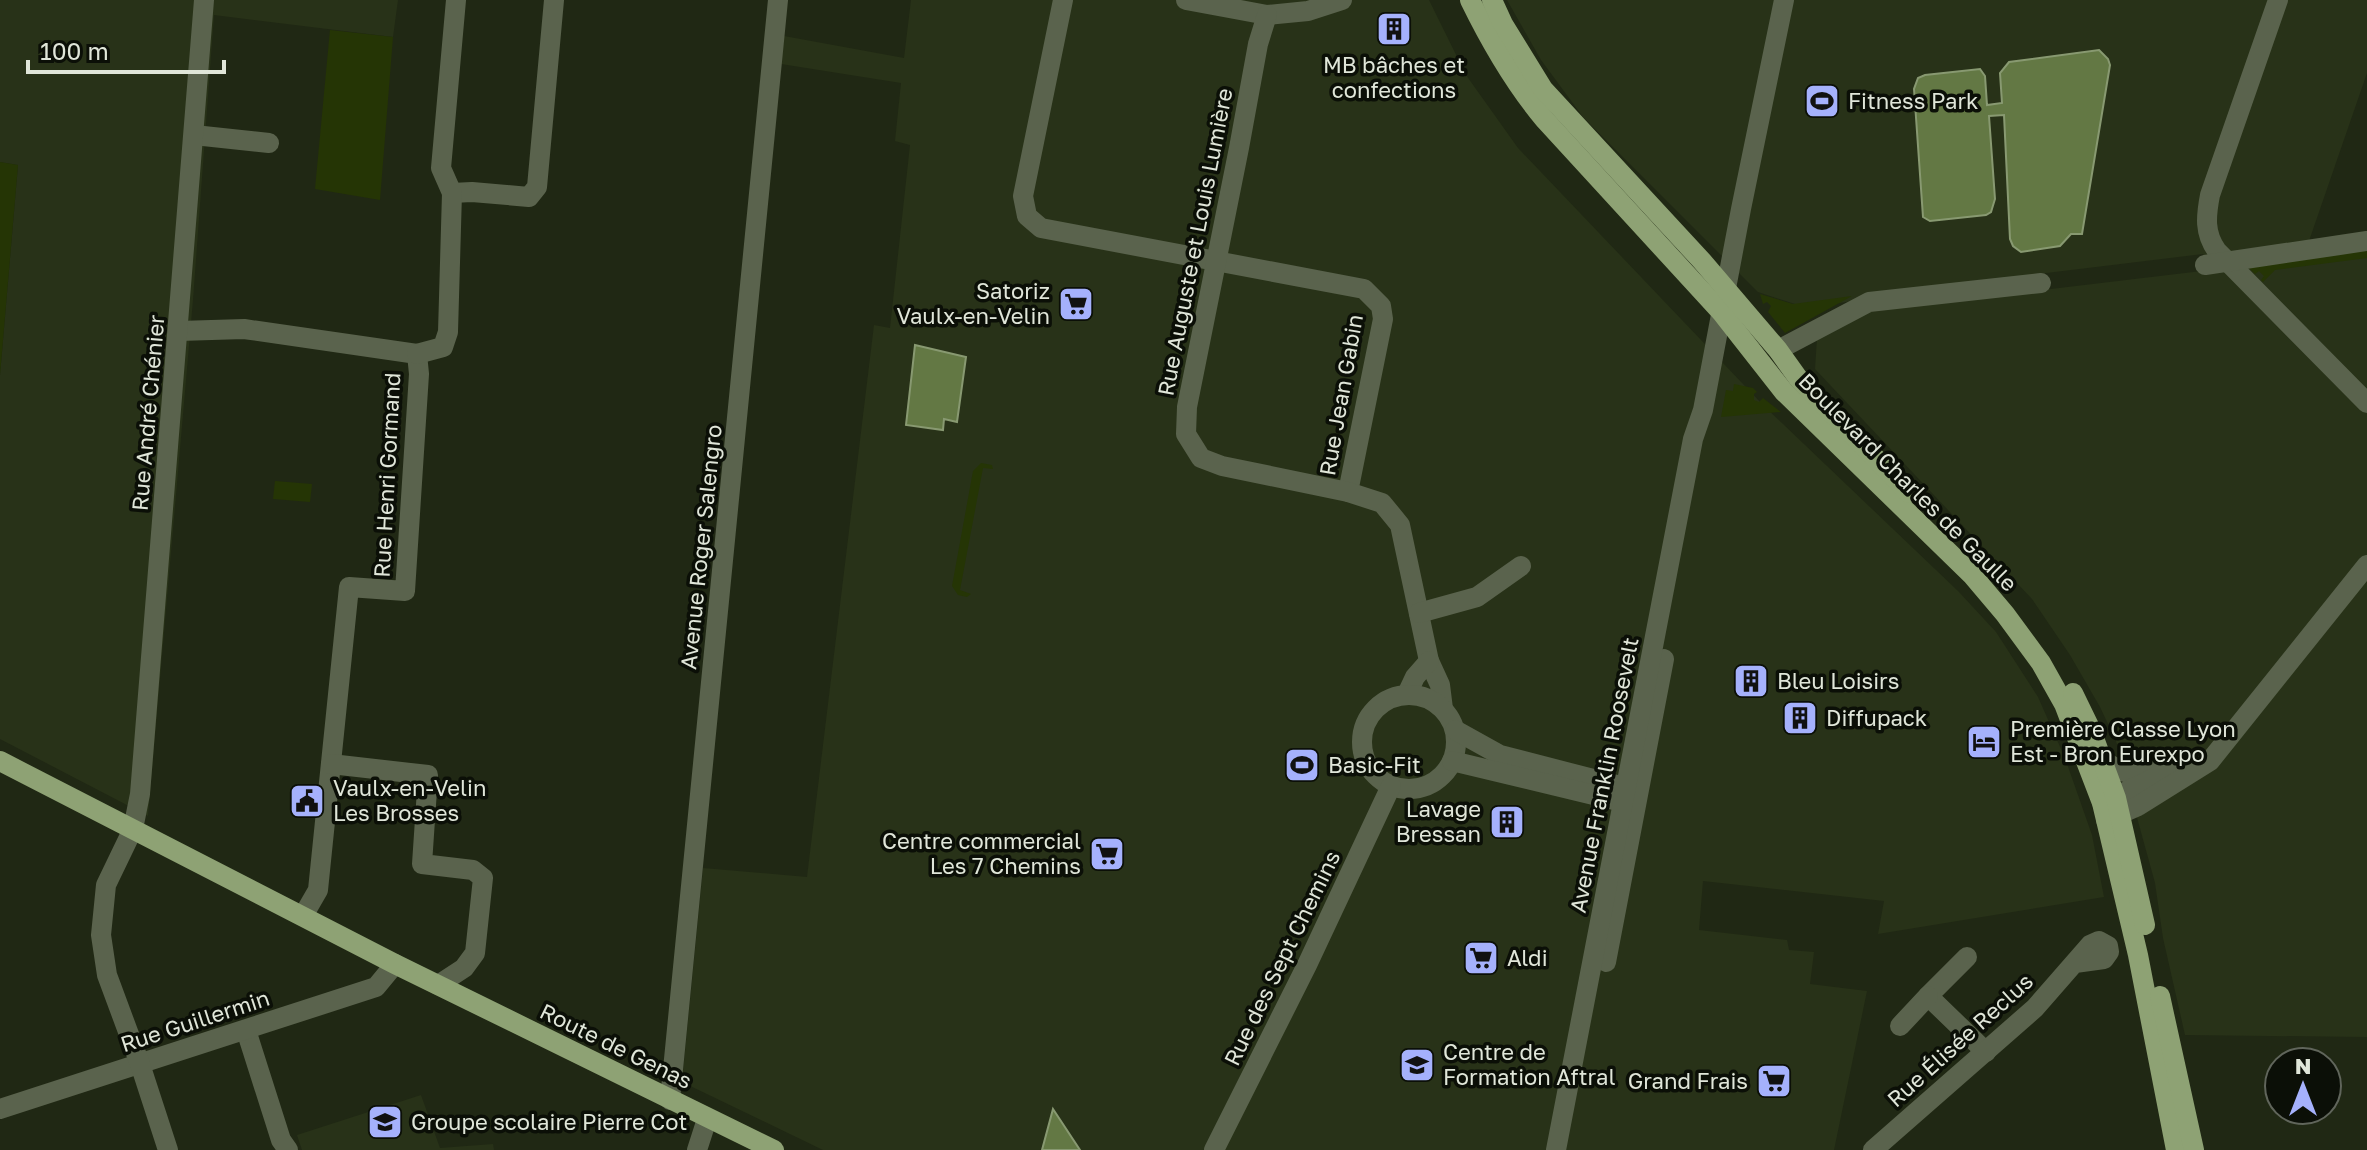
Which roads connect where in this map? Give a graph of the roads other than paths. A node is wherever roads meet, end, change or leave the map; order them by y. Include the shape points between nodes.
1 (204, 0) edge
2 (456, 0) edge
3 (554, 0) edge
4 (778, 0) edge
5 (1063, 0) edge
6 (1186, 0) edge
7 (1345, 0) edge
8 (1359, 0) edge
9 (1470, 0) edge
10 (1492, 0) edge
11 (1784, 0) edge
12 (2278, 0) edge
13 (1267, 15) junction
14 (194, 135) junction
15 (269, 143) dead end
16 (452, 193) junction
17 (2367, 241) edge
18 (1217, 260) junction
19 (2228, 262) junction
20 (2205, 265) dead end
21 (2041, 283) dead end
22 (1726, 290) junction
23 (1722, 313) junction
24 (179, 331) junction
25 (1778, 350) junction
26 (417, 354) junction
27 (2367, 403) edge
28 (1348, 492) junction
29 (2367, 565) edge
30 (1521, 566) dead end
31 (1419, 613) junction
32 (1429, 661) junction
33 (1407, 694) junction
34 (1443, 709) junction
35 (2240, 727) junction
36 (1455, 730) junction
37 (2207, 751) junction
38 (2102, 759) junction
39 (0, 761) edge
40 (1452, 761) junction
41 (331, 764) junction
42 (1391, 786) junction
43 (1631, 796) junction
44 (2111, 809) junction
45 (133, 829) junction
46 (303, 916) junction
47 (1967, 957) dead end
48 (2075, 963) dead end
49 (395, 964) junction
50 (438, 985) junction
51 (1928, 996) junction
52 (1900, 1026) dead end
53 (246, 1030) junction
54 (1986, 1052) junction
55 (140, 1064) junction
56 (1572, 1067) junction
57 (1579, 1095) junction
58 (670, 1100) junction
59 (0, 1109) edge
60 (707, 1119) junction
61 (168, 1150) edge
62 (288, 1150) edge
63 (697, 1150) edge
64 (774, 1150) edge
65 (1214, 1150) edge
66 (1556, 1150) edge
67 (1568, 1150) edge
68 (1873, 1150) edge
69 (2176, 1150) edge
70 (2194, 1150) edge

1 - 14 street, Rue André Chénier
2 - 16 street via 441,168
3 - 16 street via 537,187 529,197
4 - 58 street, Avenue Roger Salengro
5 - 18 street via 1023,196 1027,216 1041,228
6 - 13 street
7 - 8 street
7 - 13 street
9 - 23 main road, Boulevard Charles de Gaulle via 1520,91
10 - 22 main road, Boulevard Charles de Gaulle via 1543,89
11 - 22 street, Avenue Franklin Roosevelt
12 - 19 street via 2206,213 2210,241
13 - 18 street, Rue Auguste et Louis Lumière
14 - 15 street
14 - 24 street, Rue André Chénier
16 - 26 street via 448,332 443,347
17 - 19 street
18 - 28 street, Rue Auguste et Louis Lumière via 1186,434 1201,458 1222,466
18 - 28 street, Rue Jean Gabin via 1364,289 1381,306 1383,319
19 - 20 street
19 - 27 street
21 - 25 street via 1869,302
22 - 23 street, Avenue Franklin Roosevelt
22 - 25 main road, Boulevard Charles de Gaulle
23 - 43 street, Avenue Franklin Roosevelt via 1693,439
23 - 44 main road, Boulevard Charles de Gaulle via 1784,392 1972,575 2005,614 2064,704
24 - 26 street, Rue Henri Gormand via 244,329
24 - 45 street, Rue André Chénier
25 - 38 main road, Boulevard Charles de Gaulle via 1798,378 2029,623 2070,688
26 - 41 street, Rue Henri Gormand via 405,591 349,587
28 - 31 street, Rue Auguste et Louis Lumière via 1382,503 1400,525
29 - 35 street
30 - 31 street via 1477,597
31 - 32 street, Rue Auguste et Louis Lumière
32 - 33 street
32 - 34 street, Rue Auguste et Louis Lumière
33 - 34 street
33 - 42 street via 1387,700 1370,714 1361,741 1369,768
34 - 36 street
35 - 37 street
35 - 44 street via 2210,761
36 - 40 street
36 - 43 street via 1500,755
37 - 38 street via 2136,775
37 - 44 street
38 - 44 main road, Boulevard Charles de Gaulle
39 - 45 main road, Route de Genas
40 - 42 street via 1432,783 1419,788
40 - 43 street
41 - 46 street via 318,890
41 - 50 street via 428,775 422,864 473,870 483,878 475,953 464,968
42 - 65 street, Rue des Sept Chemins
43 - 56 street, Avenue Franklin Roosevelt
43 - 57 street, Avenue Franklin Roosevelt
44 - 69 main road, Boulevard Charles de Gaulle
44 - 70 main road
45 - 46 main road, Route de Genas
45 - 55 street, Rue André Chénier via 106,885 101,935 107,975
46 - 49 main road, Route de Genas
47 - 51 street
48 - 54 street, Rue Élisée Reclus
49 - 50 main road, Route de Genas
49 - 53 street, Rue Guillermin via 376,987
50 - 58 main road, Route de Genas
51 - 52 street
51 - 54 street
53 - 55 street, Rue Guillermin
53 - 62 street
54 - 68 street, Rue Élisée Reclus
55 - 59 street, Rue Guillermin
55 - 61 street, Rue André Chénier
56 - 57 street via 1573,1092
56 - 66 street, Avenue Franklin Roosevelt
57 - 67 street, Avenue Franklin Roosevelt
58 - 60 main road, Route de Genas
60 - 63 street
60 - 64 main road, Route de Genas

